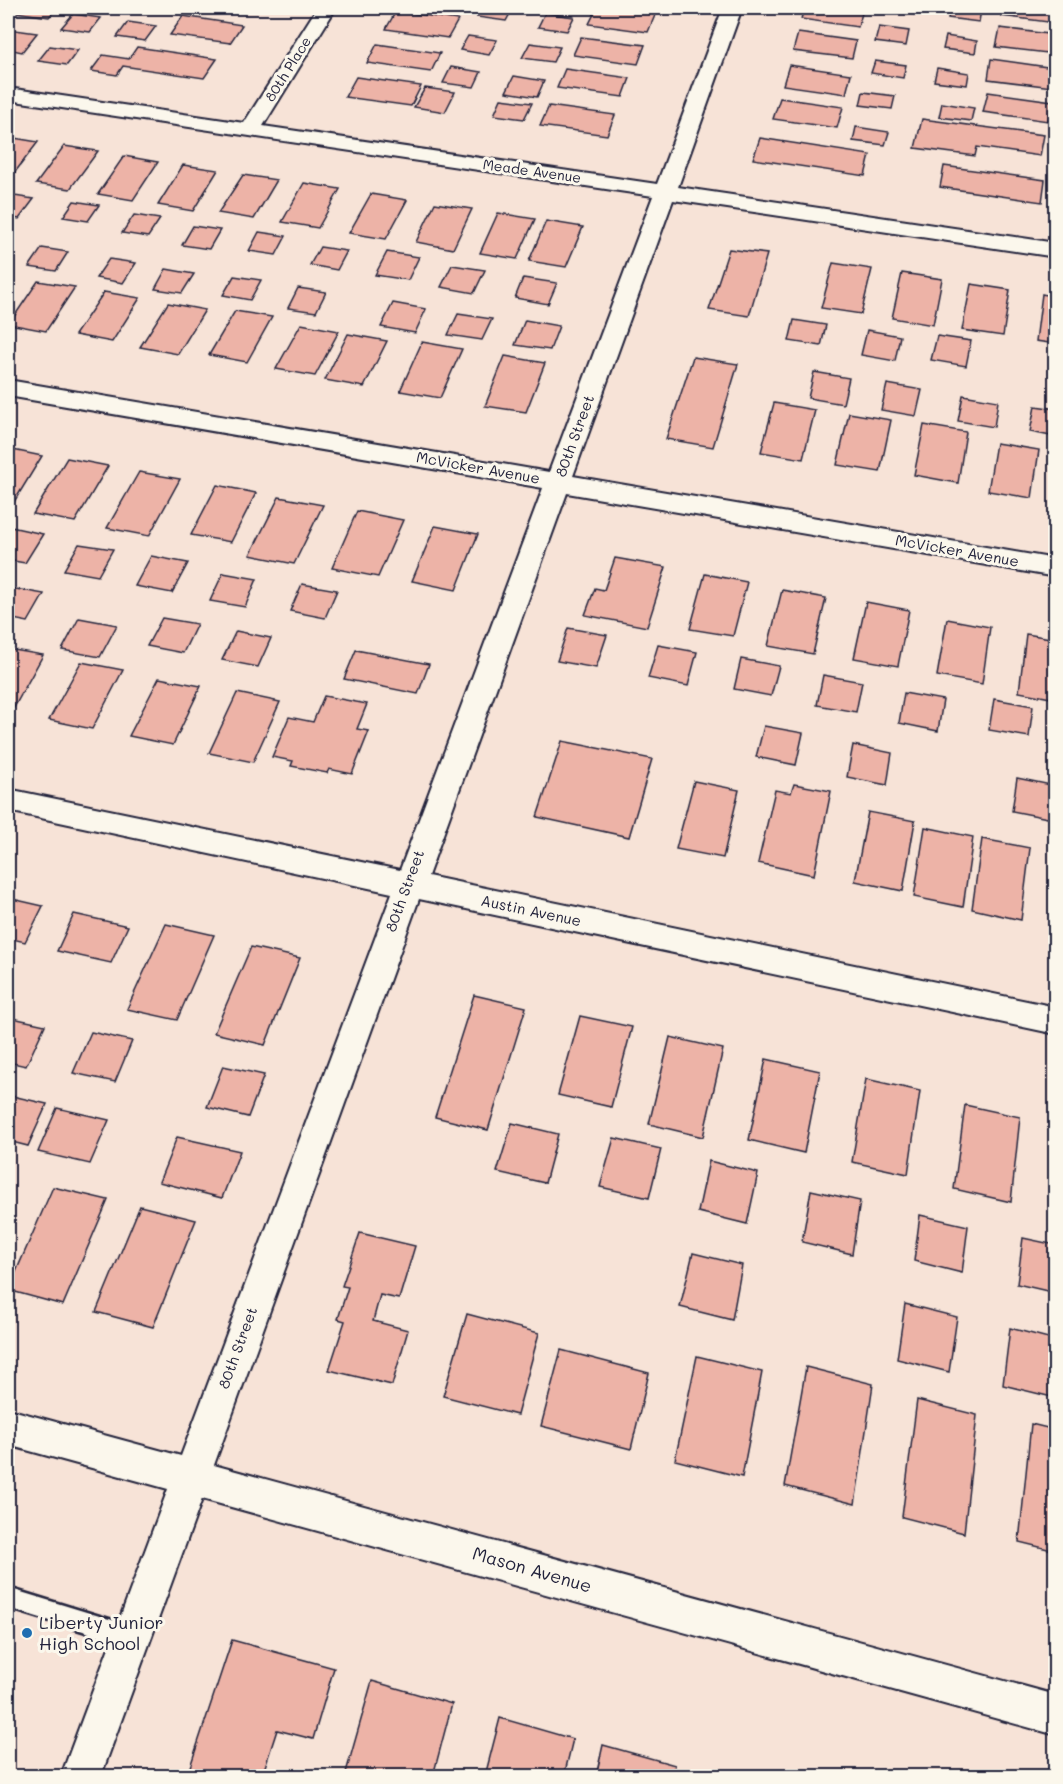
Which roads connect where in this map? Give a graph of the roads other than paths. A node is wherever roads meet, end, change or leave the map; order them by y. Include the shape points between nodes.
1 (326, 8) edge
2 (733, 8) edge
3 (8, 94) edge
4 (250, 130) junction
5 (666, 191) junction
6 (1056, 250) edge
7 (8, 388) edge
8 (558, 481) junction
9 (1056, 568) edge
10 (8, 800) edge
11 (407, 885) junction
12 (1056, 1021) edge
13 (8, 1427) edge
14 (191, 1476) junction
15 (8, 1598) edge
16 (132, 1636) junction
17 (1056, 1715) edge
18 (81, 1776) edge

1 - 4 street, 80th Place
2 - 5 street, 80th Street
3 - 4 street, Meade Avenue
4 - 5 street, Meade Avenue
5 - 6 street, Meade Avenue
5 - 8 street, 80th Street
7 - 8 street, McVicker Avenue
8 - 9 street, McVicker Avenue
8 - 11 street, 80th Street
10 - 11 street, Austin Avenue
11 - 12 street, Austin Avenue
11 - 14 street, 80th Street
13 - 14 street, Mason Avenue
14 - 16 street, 80th Street
14 - 17 street, Mason Avenue
15 - 16 lane
16 - 18 street, 80th Street

